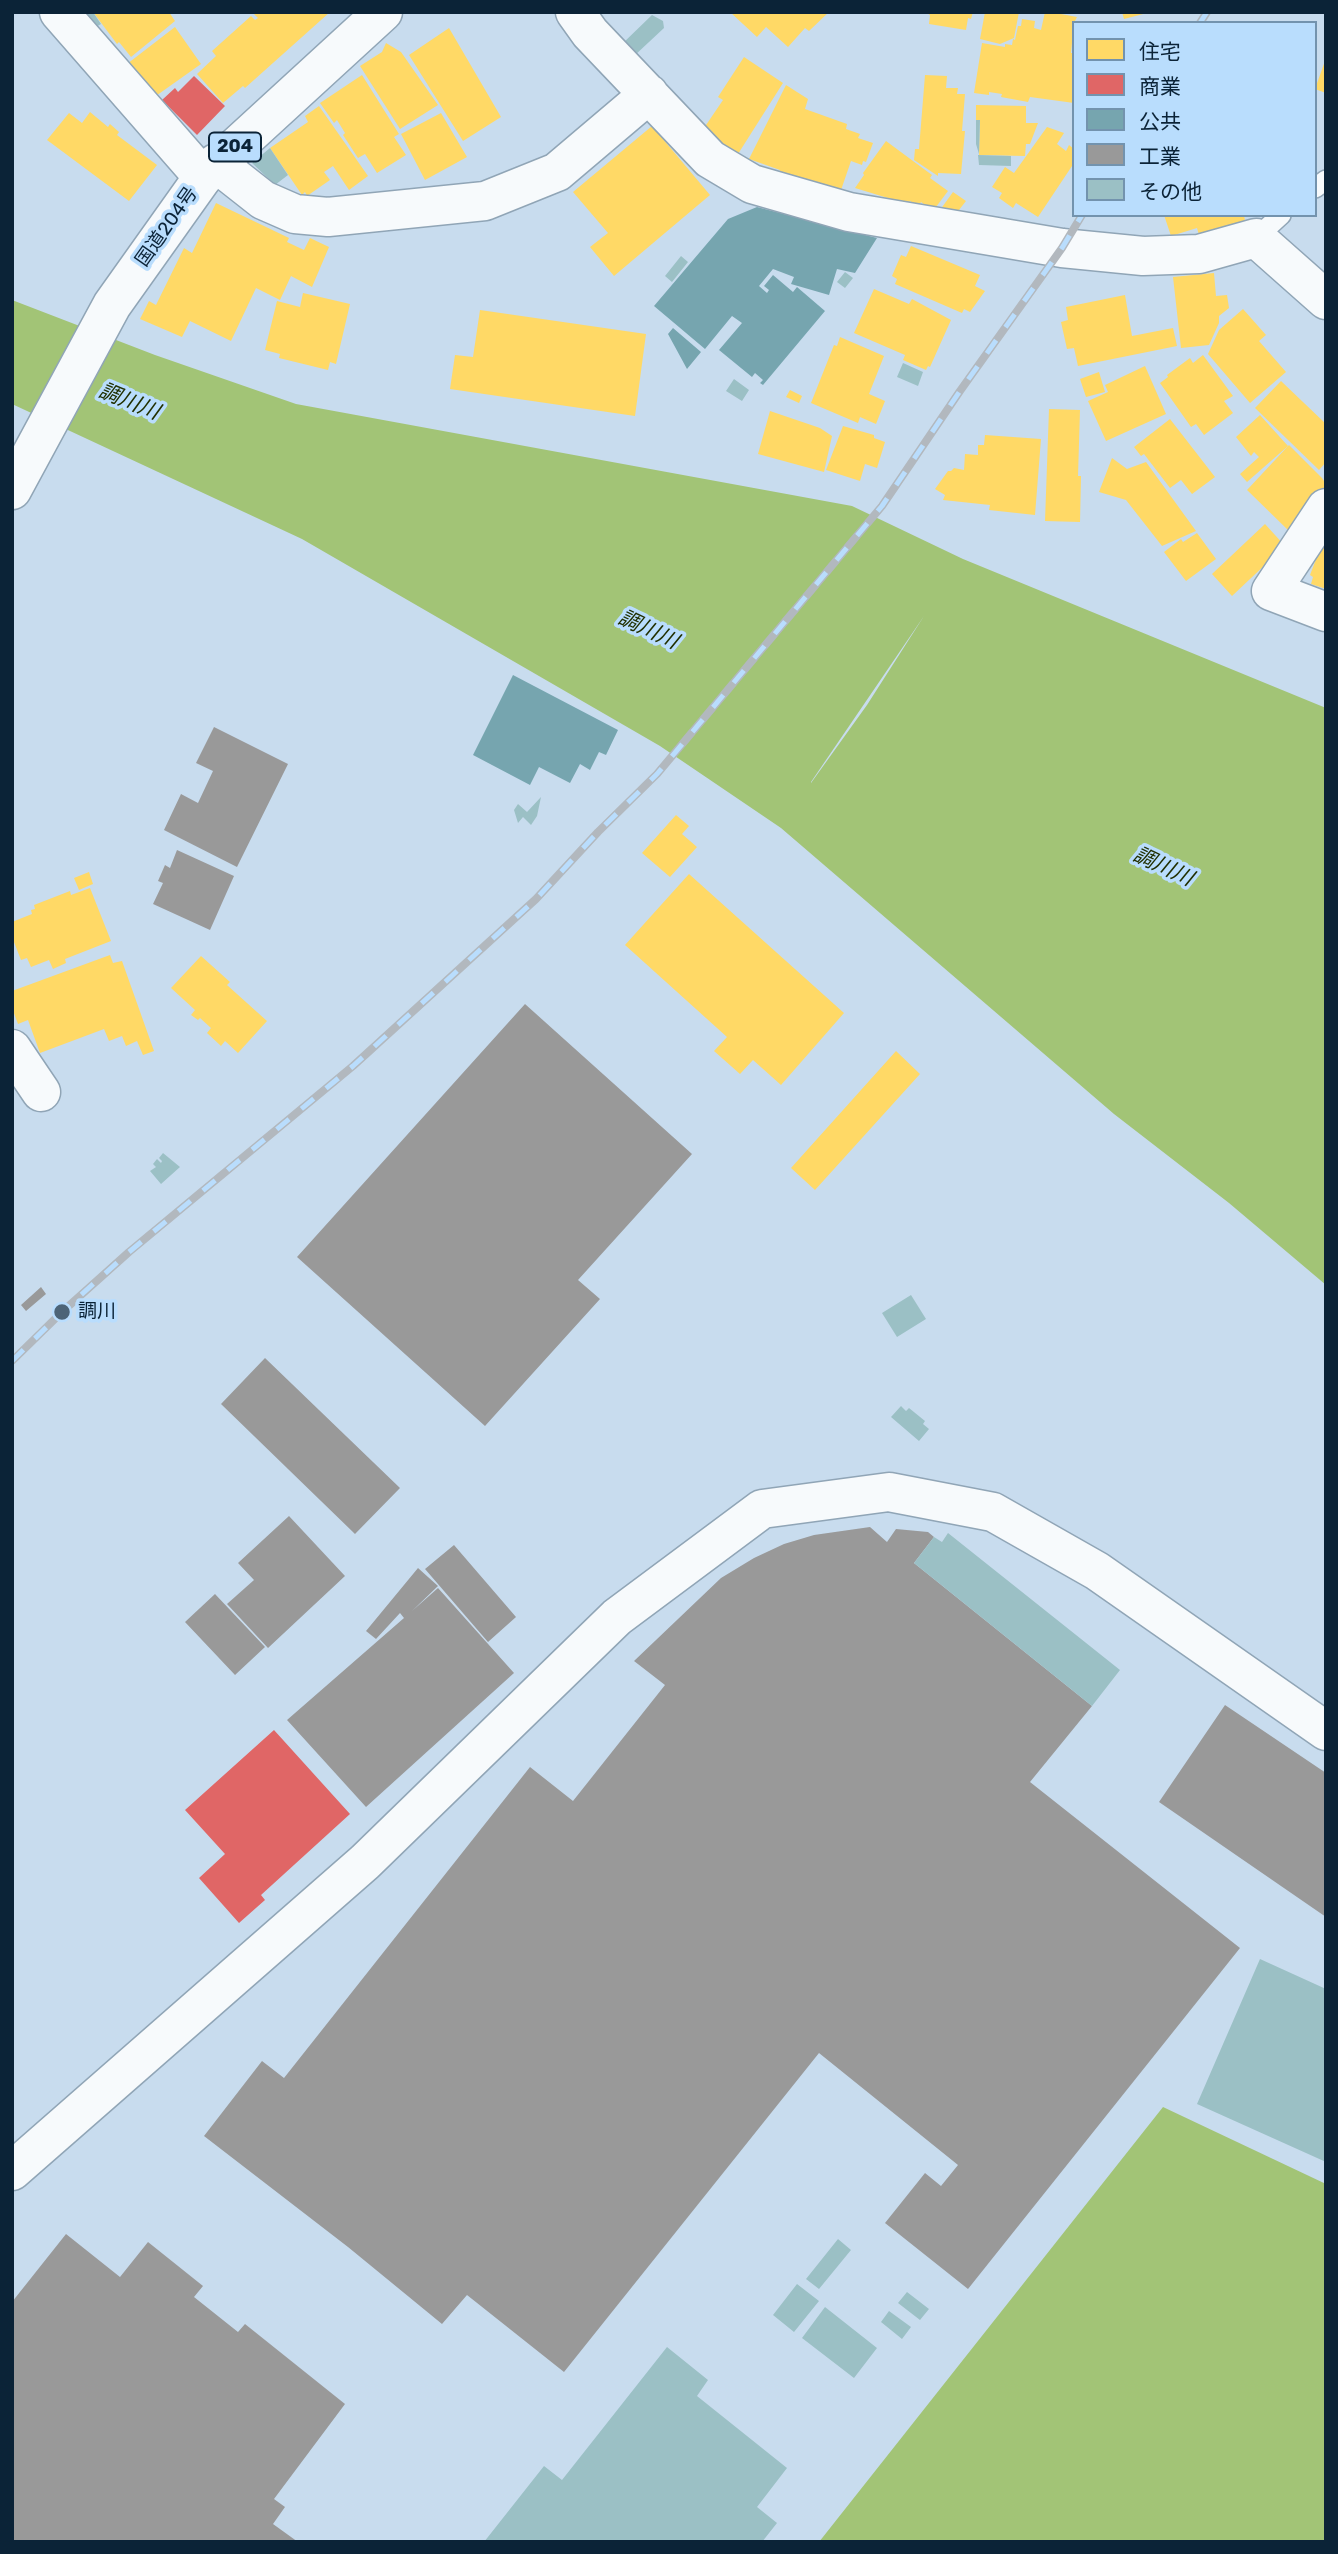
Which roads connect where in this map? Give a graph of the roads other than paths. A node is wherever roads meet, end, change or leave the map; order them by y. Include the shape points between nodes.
1 (59, 12) edge
2 (383, 12) edge
3 (575, 12) edge
4 (649, 94) junction
5 (210, 170) junction
6 (1268, 226) edge
7 (1326, 300) edge
8 (20, 476) edge
9 (1326, 508) edge
10 (1326, 612) edge
11 (12, 1049) edge
12 (41, 1092) dead end
13 (1326, 1731) edge
14 (12, 2171) edge

1 - 5 main road
2 - 5 main road, 国道204号 / 204
3 - 4 main road
4 - 5 main road via 557,172 485,201 328,216 295,214
4 - 6 main road via 710,159 752,184 849,212 1062,248 1143,256 1199,254
5 - 8 main road, 国道204号 / 204 via 112,305
6 - 7 main road
9 - 10 main road via 1271,591
11 - 12 main road
13 - 14 main road via 1097,1572 993,1512 889,1492 762,1509 617,1617 365,1862

